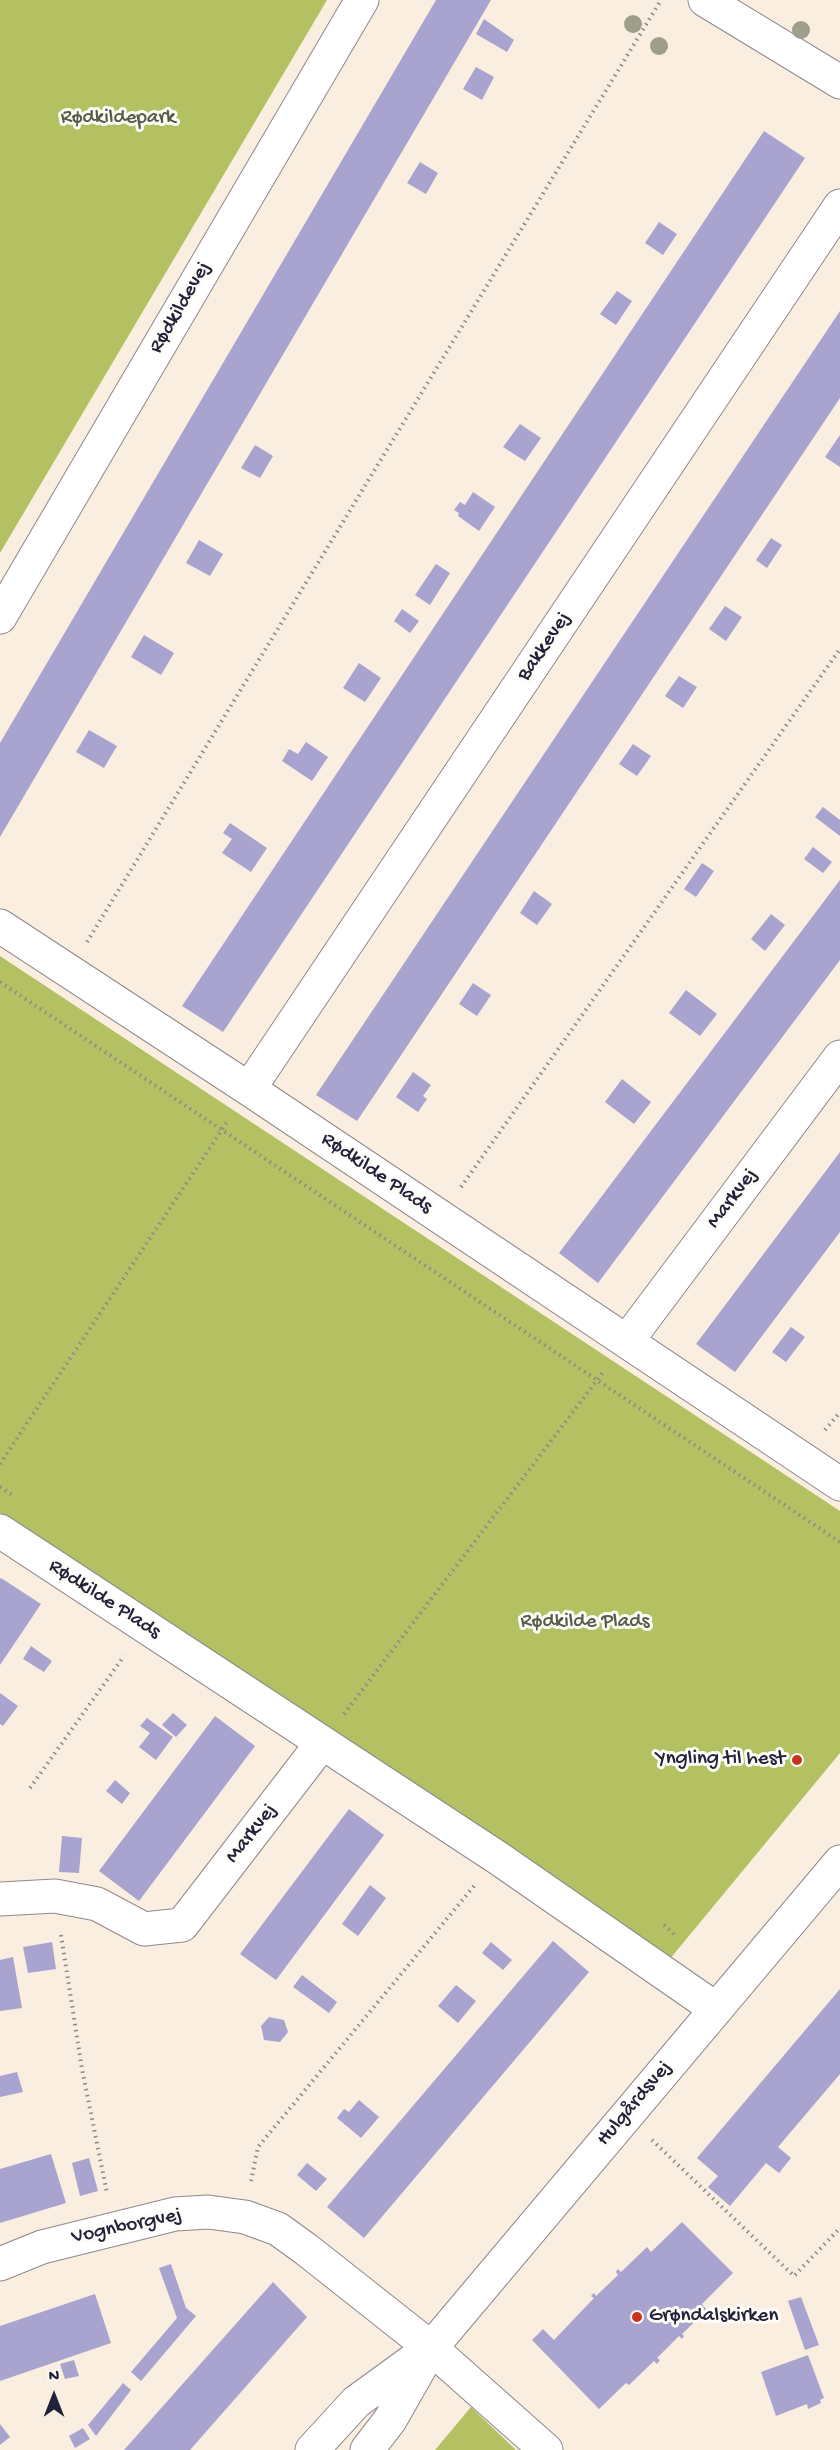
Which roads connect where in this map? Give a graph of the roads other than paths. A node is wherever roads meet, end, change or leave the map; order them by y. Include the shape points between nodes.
1 (362, 0) edge
2 (705, 0) edge
3 (840, 82) edge
4 (840, 206) edge
5 (0, 617) edge
6 (0, 926) edge
7 (840, 1057) edge
8 (249, 1089) junction
9 (627, 1341) junction
10 (840, 1484) edge
11 (0, 1531) edge
12 (322, 1743) junction
13 (840, 1862) edge
14 (0, 1899) edge
15 (716, 2009) junction
16 (0, 2264) edge
17 (431, 2348) junction
18 (312, 2450) edge
19 (367, 2450) edge
20 (546, 2450) edge

1 - 5 street, Rødkildevej
2 - 3 street
4 - 8 street, Bakkevej
6 - 8 street, Rødkilde Plads
7 - 9 street, Markvej
8 - 9 street, Rødkilde Plads
9 - 10 street, Rødkilde Plads
11 - 12 street, Rødkilde Plads
12 - 14 street, Markvej via 182,1925 144,1929 97,1904 55,1896
12 - 15 street, Rødkilde Plads via 498,1858
13 - 15 street, Hulgårdsvej
15 - 17 street, Hulgårdsvej
16 - 17 street, Vognborgvej via 42,2247 175,2214 208,2212 245,2217 278,2229
17 - 18 street, Hulgårdsvej via 356,2402
17 - 19 street, Hulgårdsvej via 390,2420
17 - 20 street, Vognborgvej

